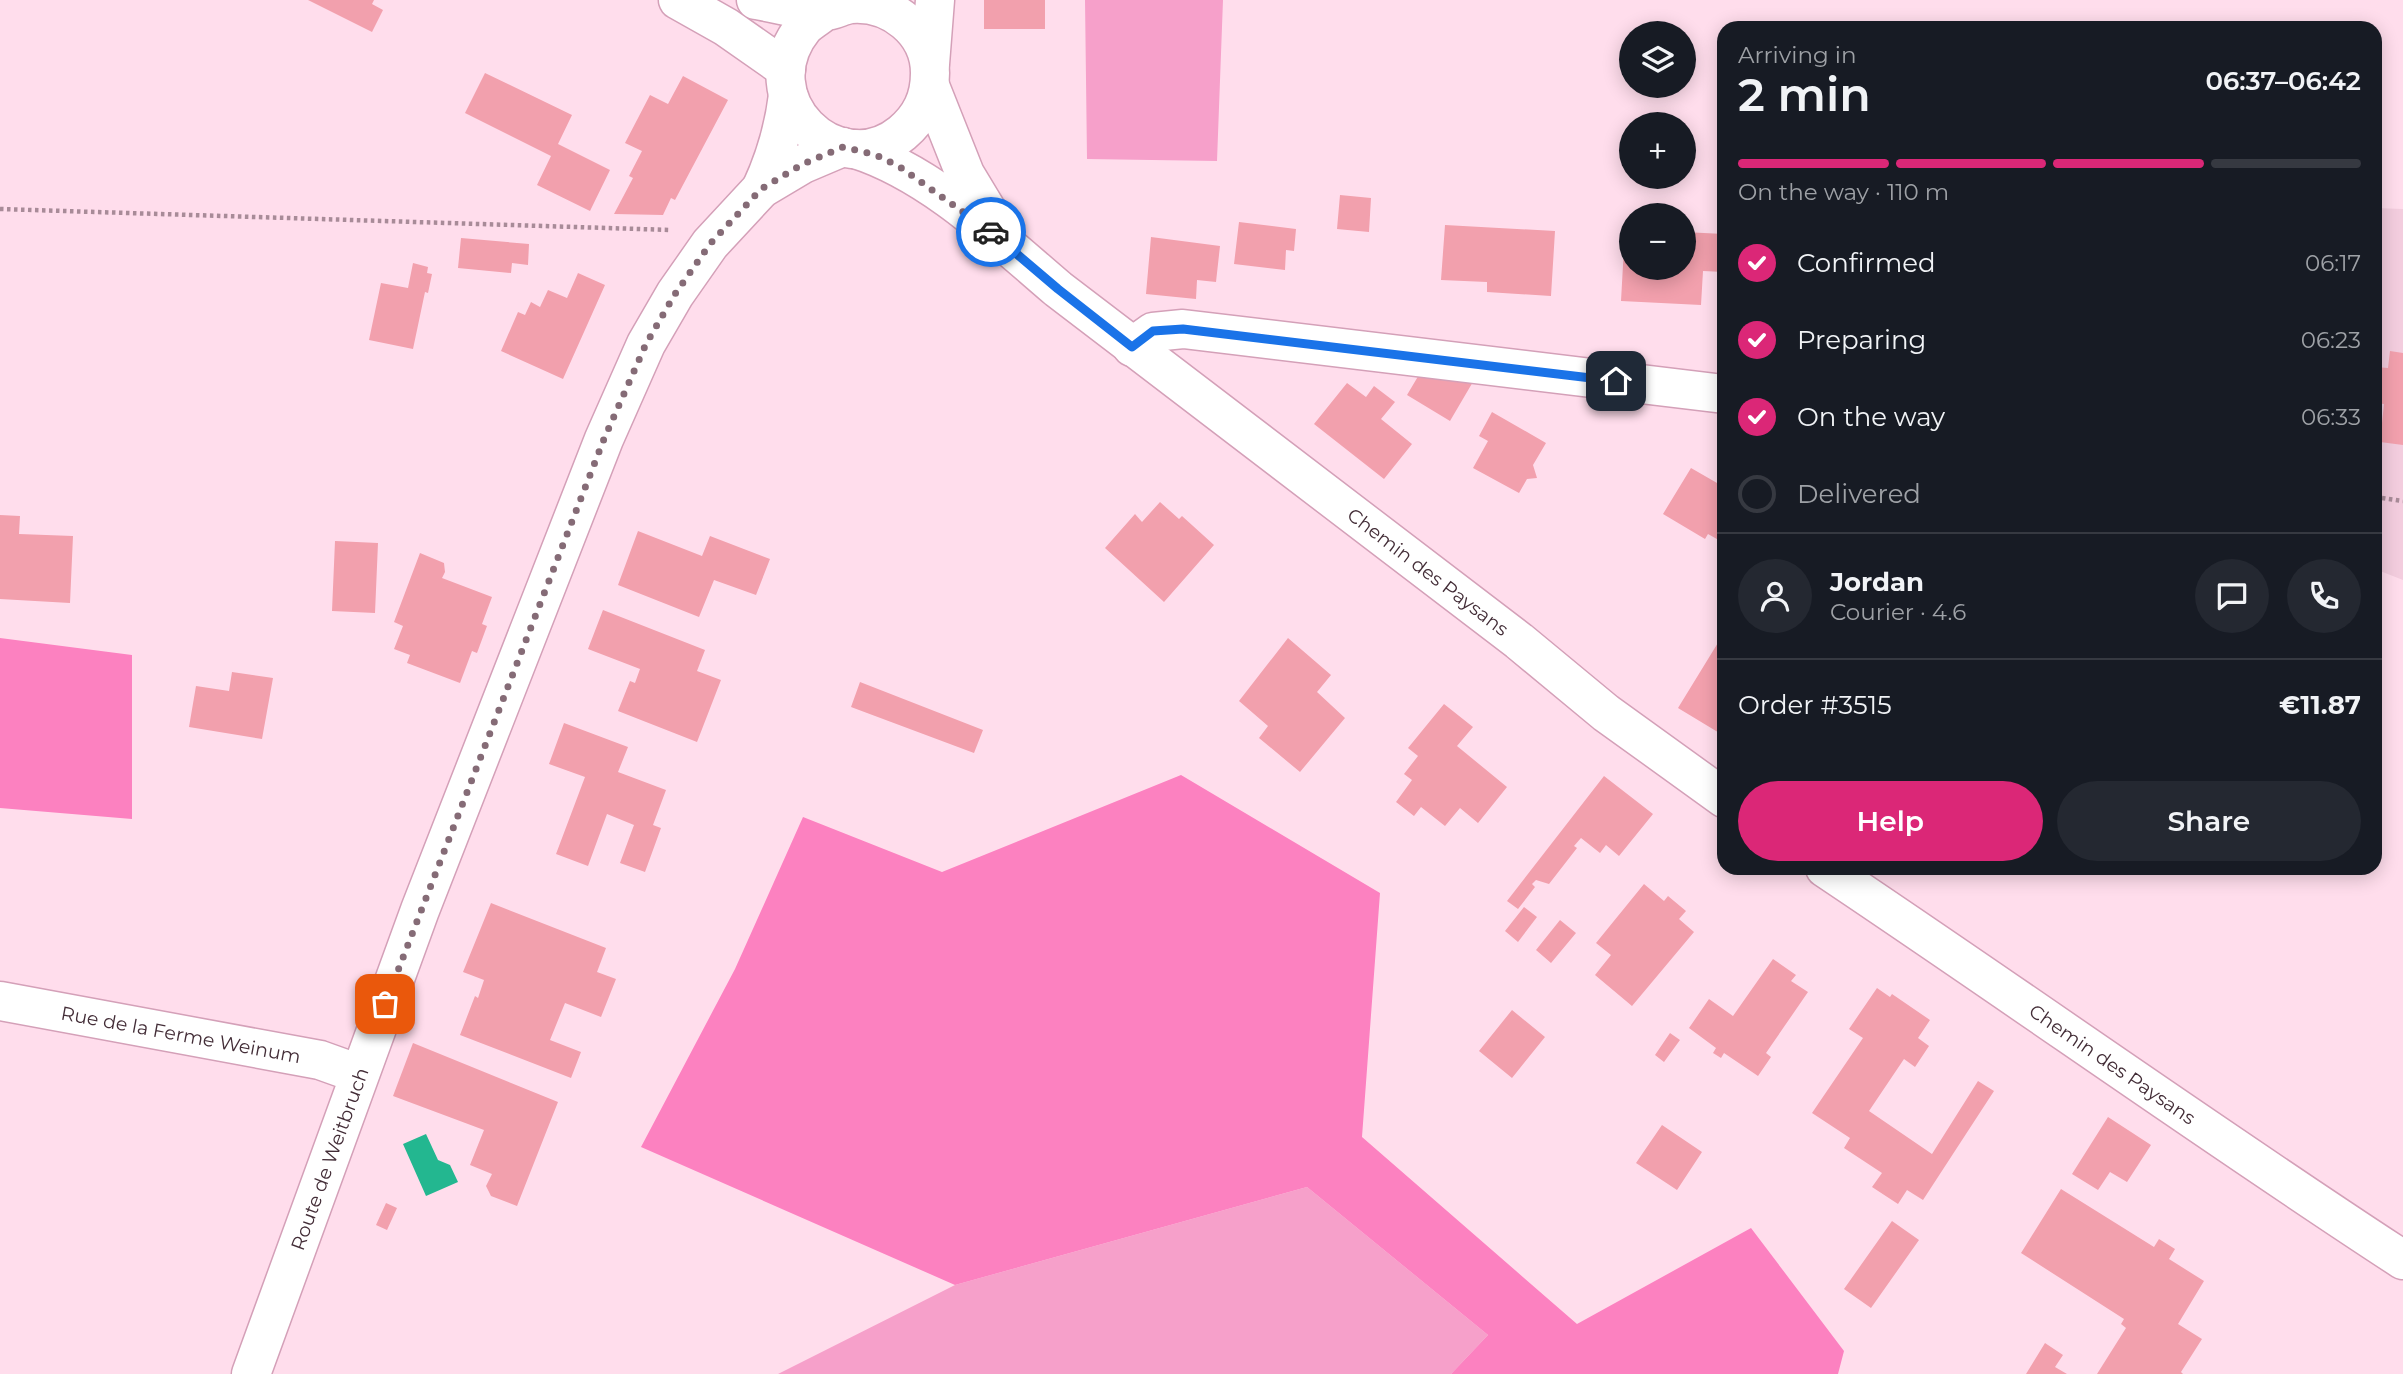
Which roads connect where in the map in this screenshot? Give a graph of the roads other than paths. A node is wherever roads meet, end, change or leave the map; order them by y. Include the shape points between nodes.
1 (678, 0) edge
2 (756, 0) edge
3 (935, 0) edge
4 (843, 5) edge
5 (930, 76) junction
6 (787, 82) junction
7 (849, 148) junction
8 (761, 189) junction
9 (1010, 246) junction
10 (1132, 347) junction
11 (1717, 393) edge
12 (1717, 793) edge
13 (1835, 875) edge
14 (0, 1001) edge
15 (359, 1074) junction
16 (2403, 1260) edge
17 (251, 1374) edge

1 - 6 street via 726,27
2 - 4 street
3 - 5 street, Route de Weitbruch
4 - 5 street via 871,5 910,25 923,44
4 - 6 street, Route de Weitbruch via 806,25 792,46
5 - 7 street, Route de Weitbruch via 924,107 912,124 877,146
5 - 9 street, Chemin des Paysans via 965,174
6 - 7 street via 796,113 808,129
6 - 8 street, Route de Weitbruch via 785,120
7 - 8 street, Route de Weitbruch via 803,164
7 - 9 street, Chemin des Paysans via 900,167
8 - 15 street, Route de Weitbruch via 710,244 646,344 604,439
9 - 10 street, Chemin des Paysans
10 - 11 street via 1153,331 1183,329
10 - 12 street, Chemin des Paysans via 1606,713
13 - 16 street, Chemin des Paysans
14 - 15 street, Rue de la Ferme Weinum via 320,1060
15 - 17 street, Route de Weitbruch

